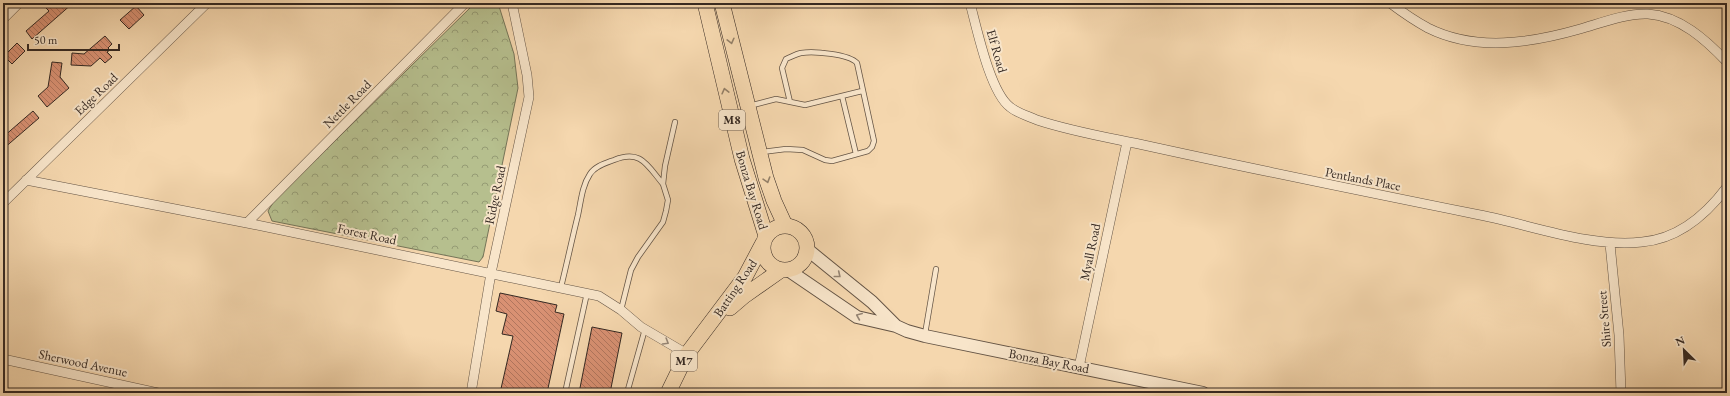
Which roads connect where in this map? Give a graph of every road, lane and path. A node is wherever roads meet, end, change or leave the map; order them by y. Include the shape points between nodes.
1 (19, 3) edge
2 (207, 3) edge
3 (465, 3) edge
4 (512, 3) edge
5 (705, 3) edge
6 (722, 3) edge
7 (970, 3) edge
8 (1390, 3) edge
9 (3, 19) edge
10 (1727, 62) edge
11 (993, 83) joint
12 (862, 90) junction
13 (842, 96) junction
14 (790, 102) junction
15 (748, 106) junction
16 (675, 122) dead end
17 (1127, 142) junction
18 (760, 152) junction
19 (856, 154) junction
20 (26, 180) junction
21 (663, 184) junction
22 (1727, 187) edge
23 (3, 203) edge
24 (247, 223) junction
25 (785, 225) junction
26 (764, 239) junction
27 (1610, 244) junction
28 (808, 250) junction
29 (936, 269) dead end
30 (785, 270) junction
31 (491, 273) junction
32 (561, 287) junction
33 (587, 293) junction
34 (621, 310) junction
35 (896, 326) junction
36 (645, 329) junction
37 (704, 332) junction
38 (925, 336) junction
39 (687, 354) junction
40 (3, 359) edge
41 (1079, 367) junction
42 (158, 393) edge
43 (471, 393) edge
44 (565, 393) edge
45 (627, 393) edge
46 (668, 393) edge
47 (1203, 393) edge
48 (1621, 393) edge

1 - 9 street
2 - 20 street, Edge Road
3 - 24 street, Nettle Road
4 - 31 street, Ridge Road via 526,69 529,97
26 -> 5 main road, Bonza Bay Road / M8
6 -> 15 main road, Bonza Bay Road / M8
7 - 11 street, Elf Road
8 - 10 street via 1430,28 1465,41 1486,43 1526,41 1560,35 1628,16 1662,16 1699,35
11 - 17 street, Pentlands Place via 1012,110 1062,128
12 - 13 lane
12 - 14 lane via 857,63 854,60 829,54 802,53 786,59 782,68
12 - 19 lane via 874,141 868,150
13 - 14 lane via 805,105
13 - 19 lane
14 - 15 lane via 776,99
15 - 18 main road, Bonza Bay Road / M8
16 - 21 lane
17 - 27 street, Pentlands Place via 1502,219
17 - 41 street, Myall Road
18 - 19 lane via 803,150 832,161
18 -> 25 main road, Bonza Bay Road / M8 via 774,201
20 - 23 street, Edge Road
20 - 24 street, Forest Road
21 - 32 lane via 641,159 633,155 605,163 591,172 584,188
21 - 34 lane via 668,200 663,222 631,270
22 - 27 street, Pentlands Place via 1707,211 1676,233 1643,242
24 - 31 street, Forest Road
25 - 26 main road via 771,231
25 - 28 main road via 799,230 804,236
26 - 30 main road via 765,257 774,268
26 - 37 main road, Batting Road via 745,277
27 - 48 street, Shire Street via 1619,335
28 - 30 main road via 801,264
28 -> 35 street, Bonza Bay Road via 872,302
29 - 38 lane
35 -> 30 street, Bonza Bay Road via 857,317
30 - 37 main road, Batting Road via 744,296
31 - 32 street, Forest Road
31 - 43 street, Ridge Road
32 - 33 street, Forest Road
33 - 34 street, Forest Road via 598,296
33 - 44 lane
34 - 36 street, Forest Road
35 - 38 street, Bonza Bay Road
36 -> 39 street, Forest Road
36 - 45 lane
37 - 39 main road, Batting Road / M7
38 - 41 street, Bonza Bay Road
39 - 46 main road, Batting Road / M7
40 - 42 street, Sherwood Avenue
41 - 47 street, Bonza Bay Road

